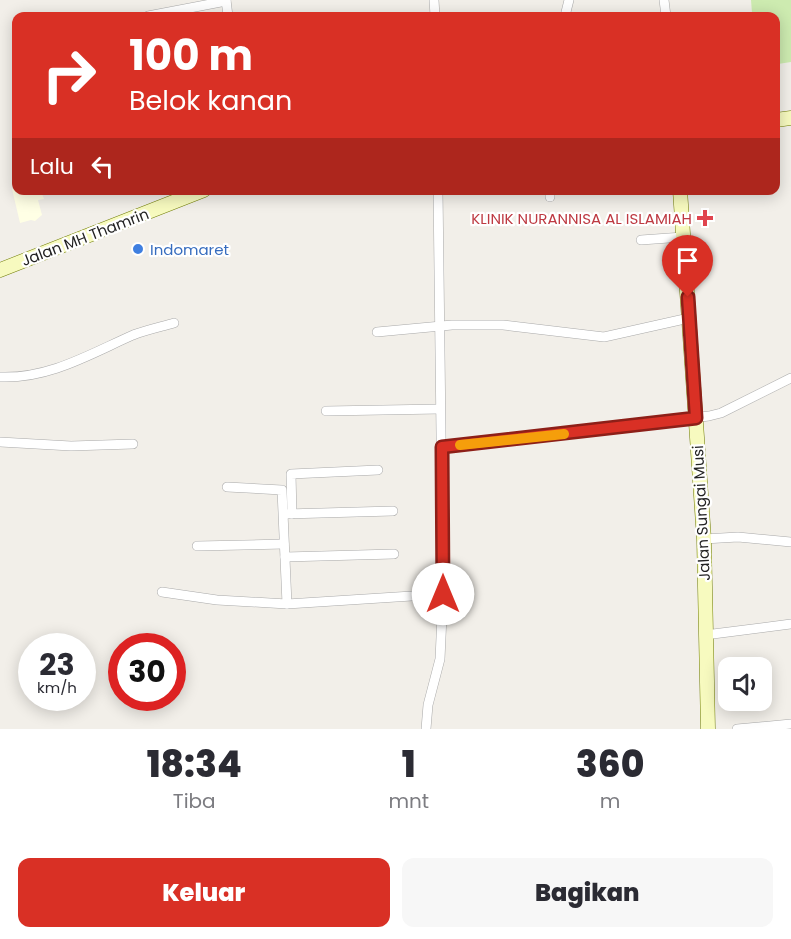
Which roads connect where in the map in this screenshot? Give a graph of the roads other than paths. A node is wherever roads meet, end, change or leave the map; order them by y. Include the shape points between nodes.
1 (226, 1) edge
2 (169, 12) edge
3 (191, 195) edge
4 (438, 195) edge
5 (680, 195) edge
6 (683, 237) junction
7 (641, 240) dead end
8 (0, 270) edge
9 (689, 318) junction
10 (174, 323) dead end
11 (439, 328) junction
12 (377, 332) dead end
13 (0, 377) edge
14 (791, 378) edge
15 (440, 409) junction
16 (326, 411) dead end
17 (696, 418) junction
18 (0, 442) edge
19 (133, 444) dead end
20 (442, 447) junction
21 (378, 470) dead end
22 (227, 487) dead end
23 (393, 511) dead end
24 (288, 514) junction
25 (704, 539) junction
26 (791, 542) edge
27 (284, 544) junction
28 (197, 546) dead end
29 (394, 554) dead end
30 (285, 557) junction
31 (162, 592) dead end
32 (443, 594) junction
33 (287, 604) junction
34 (791, 624) edge
35 (705, 635) junction
36 (791, 724) edge
37 (769, 728) edge
38 (426, 729) edge
39 (708, 729) edge
40 (737, 729) edge

1 - 2 street
3 - 8 street, Jalan MH Thamrin
4 - 11 street
5 - 6 street, Jalan Sungai Musi
6 - 7 street
6 - 9 street, Jalan Sungai Musi
9 - 11 street via 604,337 503,325
9 - 17 street, Jalan Sungai Musi
10 - 13 street via 135,334 61,368 22,378
11 - 12 street
11 - 15 street
14 - 17 street via 721,413
15 - 16 street
15 - 20 street
17 - 20 street
17 - 25 street, Jalan Sungai Musi
18 - 19 street
20 - 32 street
21 - 24 street via 291,474
22 - 24 street via 281,489
23 - 24 street
24 - 27 street
25 - 26 street via 738,537
25 - 35 street, Jalan Sungai Musi
27 - 28 street
27 - 30 street
29 - 30 street
30 - 33 street
31 - 33 street
32 - 33 street
32 - 38 street via 440,659
34 - 35 street
35 - 39 street, Jalan Sungai Musi
36 - 37 street
37 - 40 street

